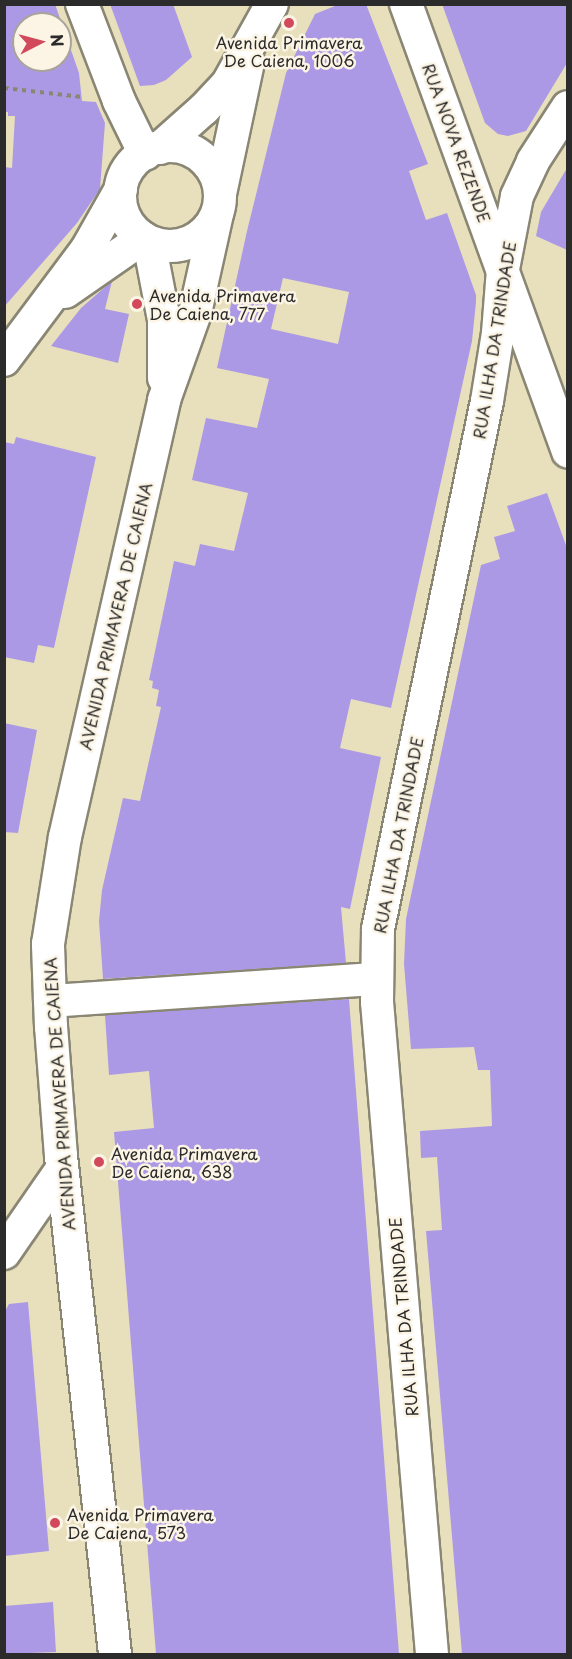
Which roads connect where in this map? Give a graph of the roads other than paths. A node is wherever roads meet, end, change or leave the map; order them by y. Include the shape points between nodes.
1 (82, 4) edge
2 (272, 4) edge
3 (406, 4) edge
4 (252, 43) junction
5 (567, 107) edge
6 (152, 151) junction
7 (122, 189) junction
8 (219, 204) junction
9 (146, 240) junction
10 (503, 269) junction
11 (49, 303) junction
12 (4, 360) edge
13 (164, 400) junction
14 (567, 452) edge
15 (376, 979) junction
16 (50, 1001) junction
17 (62, 1169) junction
18 (4, 1253) edge
19 (115, 1654) edge
20 (432, 1654) edge

1 - 6 street via 119,101
2 - 4 street, AVENIDA PRIMAVERA DE CAIENA
3 - 10 street, RUA NOVA REZENDE
4 - 6 street, AVENIDA PRIMAVERA DE CAIENA via 228,83 204,109
4 - 8 street, AVENIDA PRIMAVERA DE CAIENA
5 - 10 street, RUA ILHA DA TRINDADE via 533,161 517,196
6 - 7 street via 125,175
6 - 8 street via 172,146 196,153 213,170
7 - 9 street via 129,225
7 - 11 street
8 - 9 street via 207,231 189,243 170,247
8 - 13 street, AVENIDA PRIMAVERA DE CAIENA via 195,313
9 - 11 street
9 - 13 street, AVENIDA PRIMAVERA DE CAIENA via 164,320
10 - 14 street, RUA NOVA REZENDE
10 - 15 street, RUA ILHA DA TRINDADE via 487,401 378,929
11 - 12 street
13 - 16 street, AVENIDA PRIMAVERA DE CAIENA via 65,837 48,944
15 - 16 street
15 - 20 street, RUA ILHA DA TRINDADE
16 - 17 street, AVENIDA PRIMAVERA DE CAIENA
17 - 18 street
17 - 19 street, AVENIDA PRIMAVERA DE CAIENA

